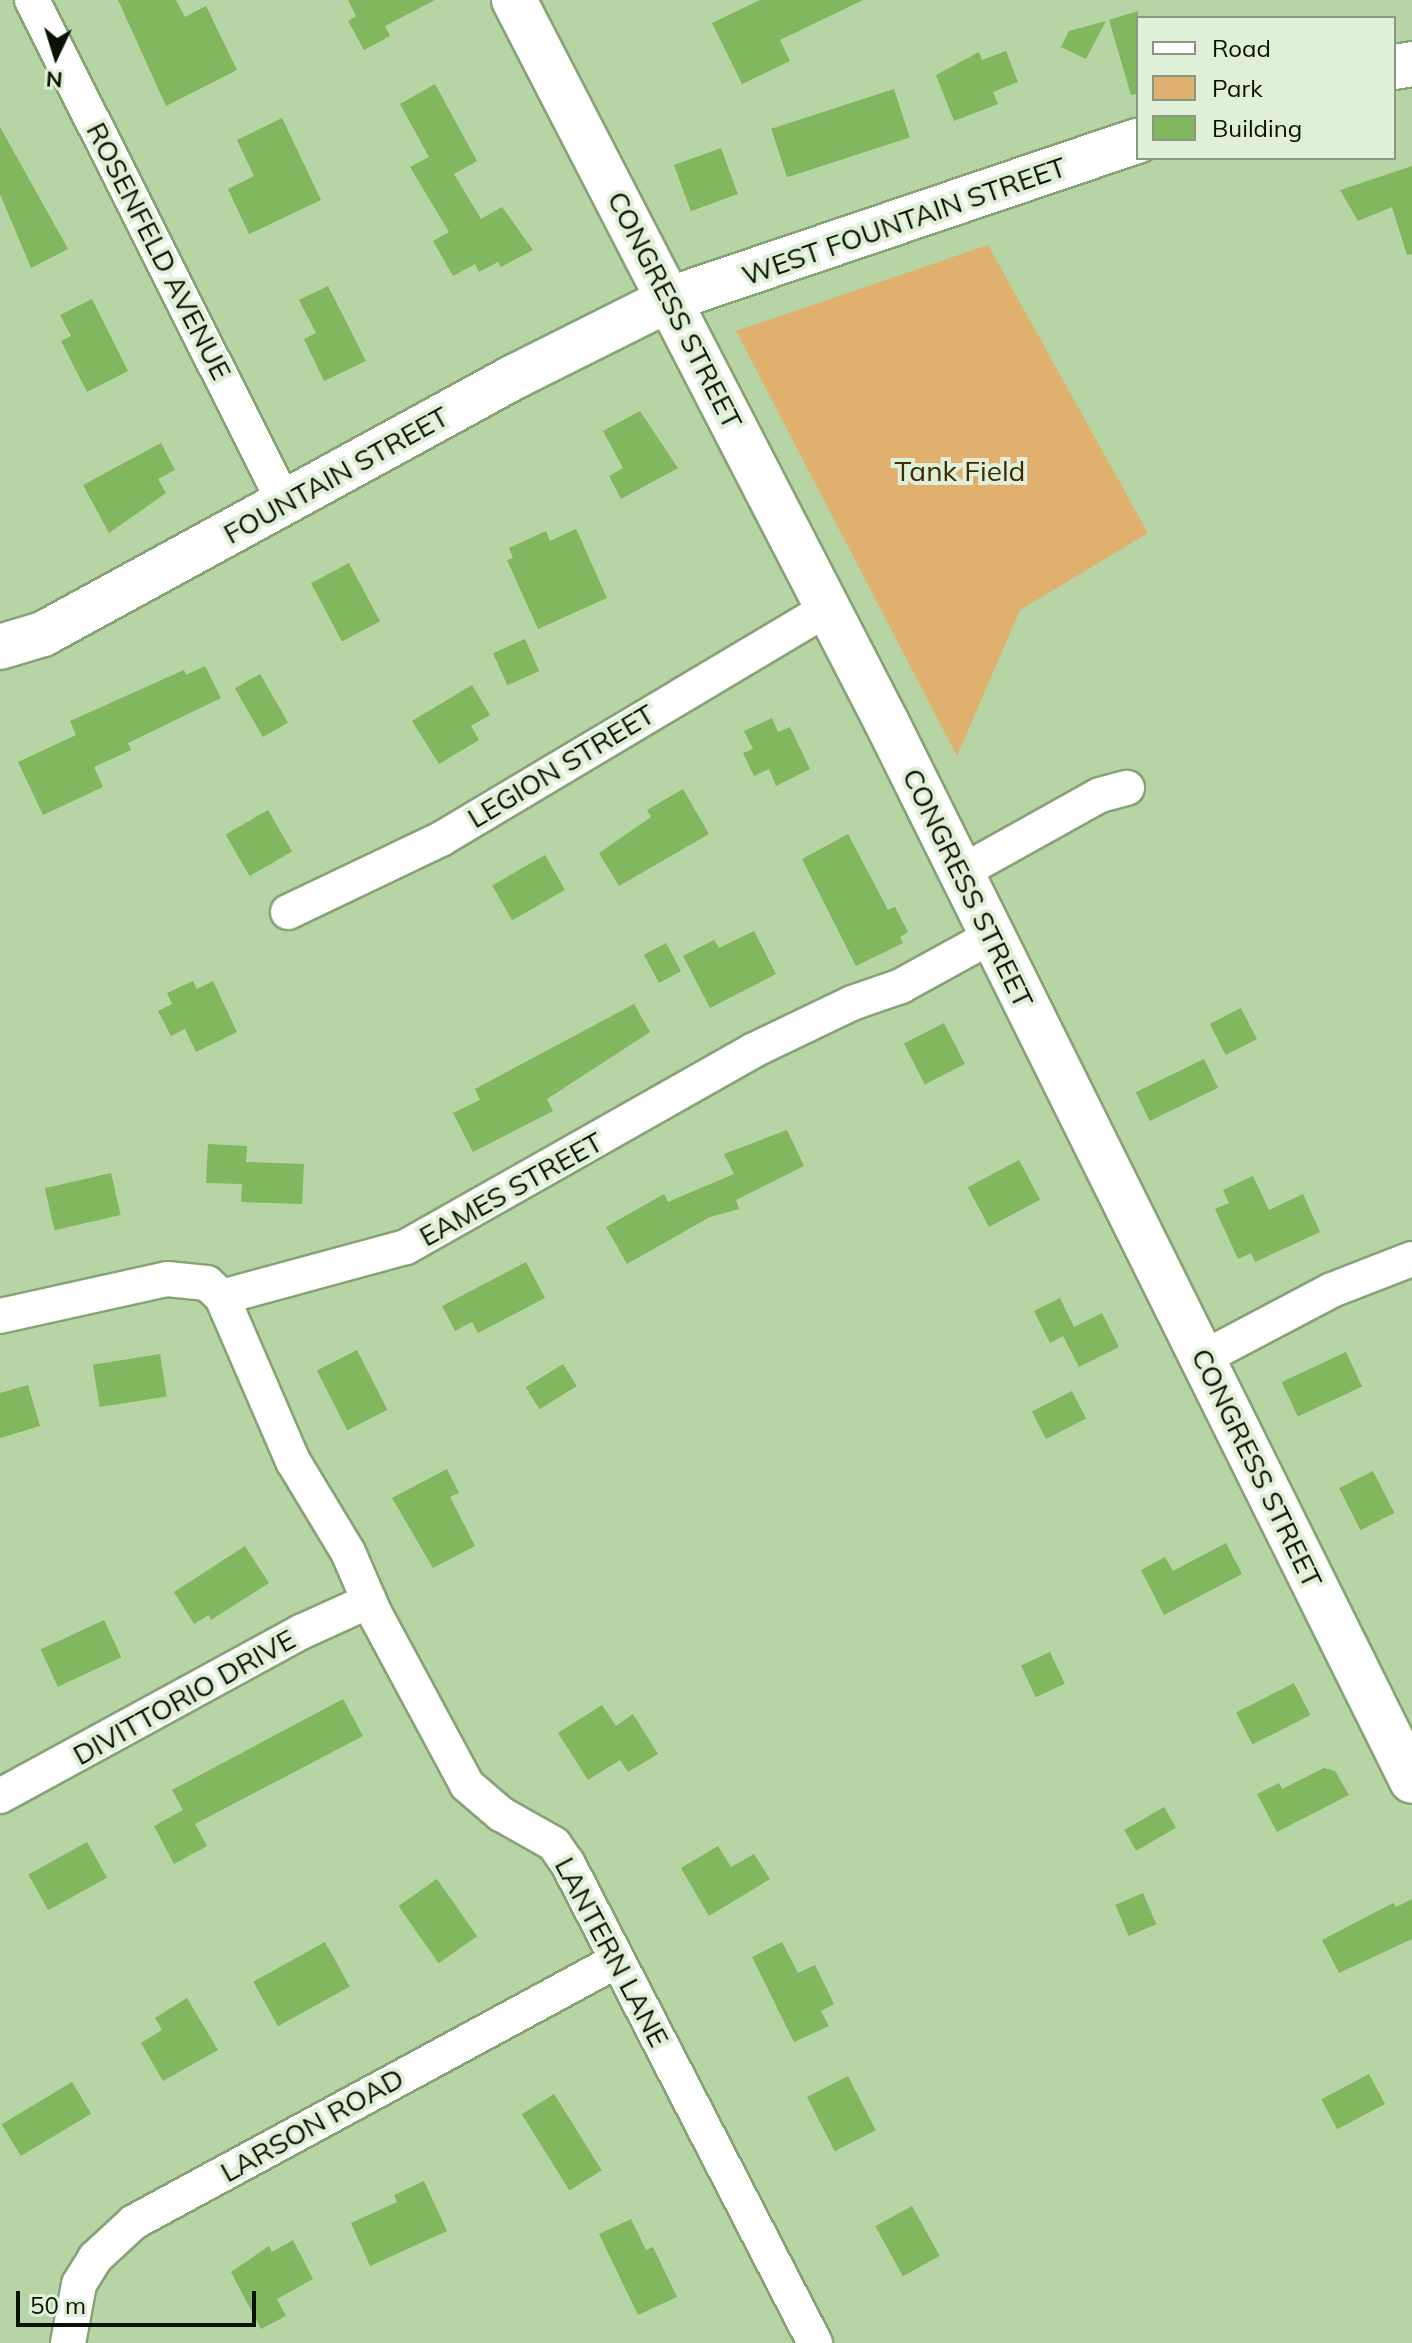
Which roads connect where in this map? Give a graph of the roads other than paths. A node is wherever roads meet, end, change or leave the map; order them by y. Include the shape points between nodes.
1 (32, 0) edge
2 (514, 0) edge
3 (1136, 142) edge
4 (670, 299) junction
5 (285, 504) junction
6 (828, 608) junction
7 (0, 647) edge
8 (1127, 788) dead end
9 (958, 874) junction
10 (288, 912) dead end
11 (990, 937) junction
12 (1412, 1259) edge
13 (222, 1297) junction
14 (0, 1316) edge
15 (1203, 1358) junction
16 (369, 1601) junction
17 (1412, 1781) edge
18 (0, 1796) edge
19 (618, 1960) junction
20 (68, 2343) edge
21 (815, 2343) edge

1 - 5 street, ROSENFELD AVENUE
2 - 4 main road, CONGRESS STREET
3 - 4 main road, WEST FOUNTAIN STREET
4 - 5 main road, FOUNTAIN STREET via 514,377
4 - 6 main road, CONGRESS STREET
5 - 7 main road, FOUNTAIN STREET via 43,634
6 - 9 main road, CONGRESS STREET
6 - 10 street, LEGION STREET via 441,839
8 - 9 street via 1100,795
9 - 11 main road, CONGRESS STREET
11 - 13 street, EAMES STREET via 901,986 752,1051 406,1247
11 - 15 main road, CONGRESS STREET
12 - 15 street via 1332,1290
13 - 14 street via 207,1283 167,1279
13 - 16 street, LANTERN LANE via 293,1461 348,1552
15 - 17 main road, CONGRESS STREET
16 - 18 street, DIVITTORIO DRIVE via 301,1632
16 - 19 street, LANTERN LANE via 467,1785 501,1814 554,1844
19 - 20 street, LARSON ROAD via 134,2222 95,2258 79,2284
19 - 21 street, LANTERN LANE

